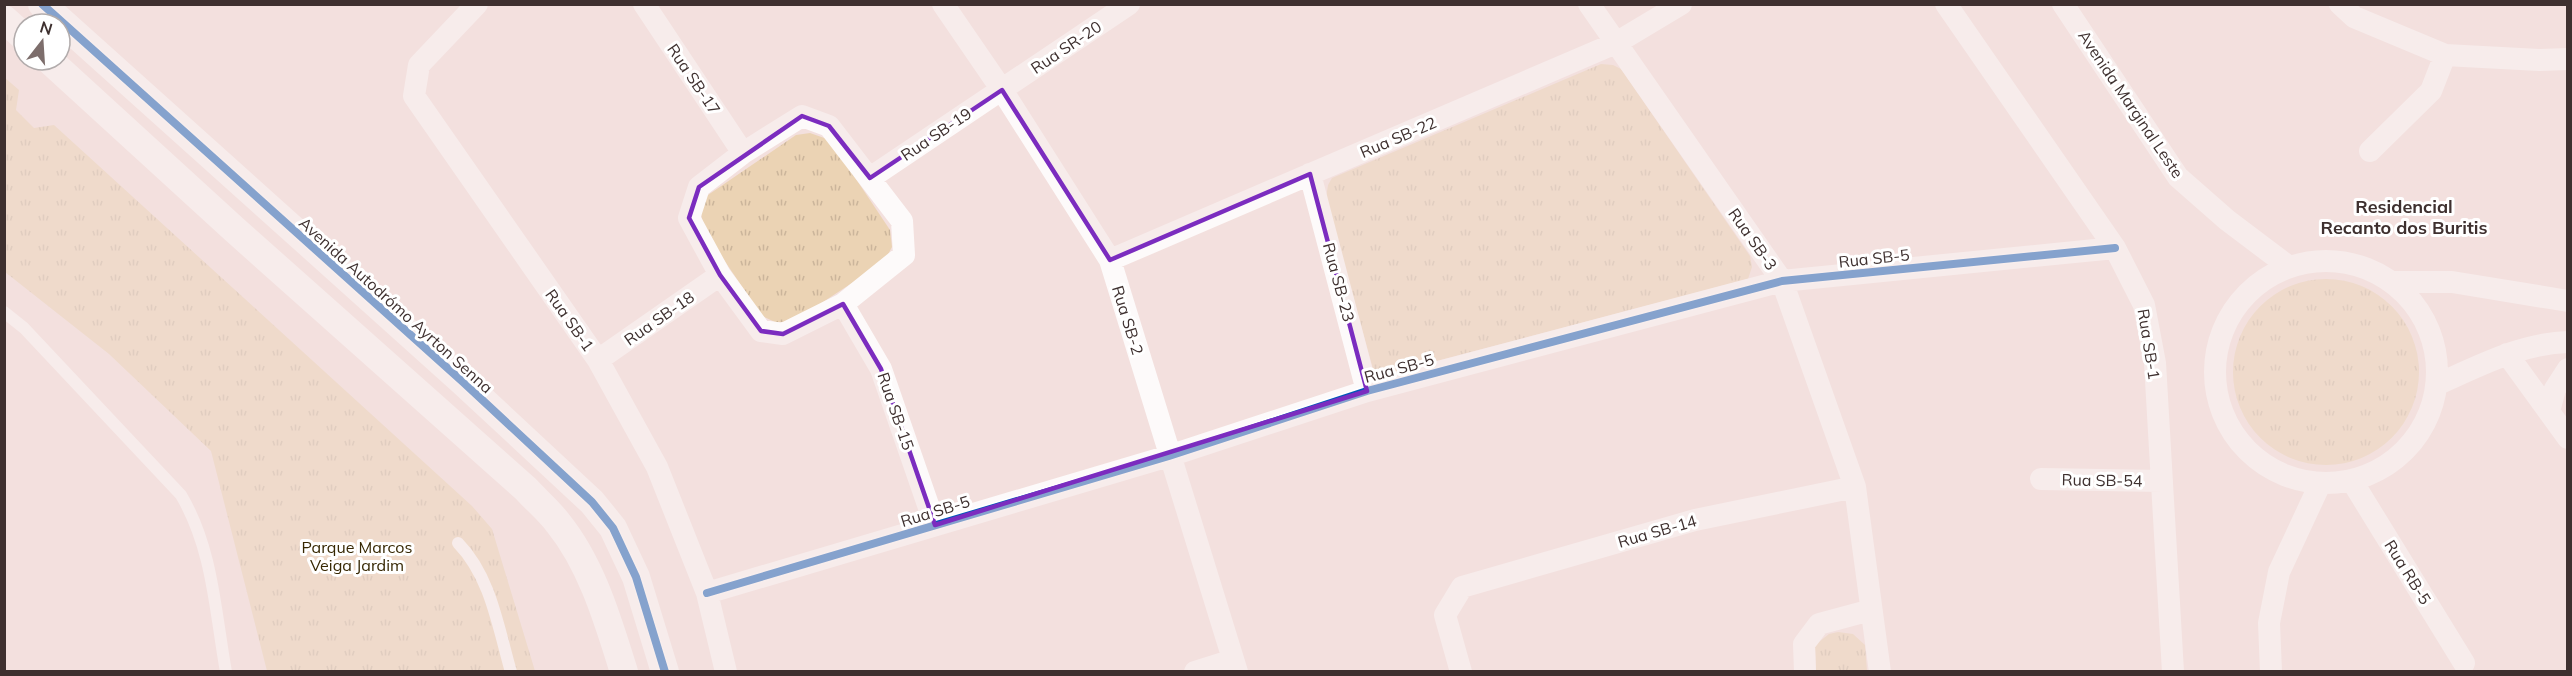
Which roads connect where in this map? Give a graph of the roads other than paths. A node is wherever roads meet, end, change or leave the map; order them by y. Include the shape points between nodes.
1 (42, 4) edge
2 (477, 4) edge
3 (644, 4) edge
4 (943, 4) edge
5 (1129, 4) edge
6 (1589, 4) edge
7 (1681, 4) edge
8 (1946, 4) edge
9 (2063, 4) edge
10 (2340, 4) edge
11 (1616, 43) junction
12 (2445, 55) junction
13 (2568, 59) edge
14 (62, 72) edge
15 (1002, 90) junction
16 (2370, 151) dead end
17 (743, 153) junction
18 (1310, 174) junction
19 (870, 178) junction
20 (264, 204) junction
21 (236, 231) junction
22 (2115, 248) junction
23 (1110, 260) junction
24 (2288, 266) junction
25 (720, 275) junction
26 (1782, 281) junction
27 (2392, 282) junction
28 (2568, 302) edge
29 (843, 304) junction
30 (4, 312) edge
31 (2568, 342) edge
32 (2507, 354) junction
33 (598, 360) junction
34 (2568, 369) edge
35 (2438, 384) junction
36 (1367, 391) junction
37 (2549, 411) junction
38 (2568, 438) edge
39 (1169, 456) junction
40 (2042, 479) dead end
41 (2162, 482) junction
42 (2352, 482) junction
43 (2320, 484) junction
44 (1855, 487) junction
45 (935, 525) junction
46 (458, 543) dead end
47 (707, 593) junction
48 (1871, 610) junction
49 (2464, 663) dead end
50 (1235, 666) edge
51 (226, 672) edge
52 (511, 672) edge
53 (624, 672) edge
54 (665, 672) edge
55 (726, 672) edge
56 (1195, 672) edge
57 (1461, 672) edge
58 (1805, 672) edge
59 (1880, 672) edge
60 (2173, 672) edge
61 (2271, 672) edge

1 - 20 street, Avenida Autodrómo Ayrton Senna
2 - 33 street, Rua SB-1 via 418,65 414,96
3 - 17 street, Rua SB-17
4 - 15 street, Rua SB-2
5 - 15 street, Rua SR-20
6 - 11 street, Rua SB-3
7 - 11 street, Rua SB-22
8 - 22 street, Rua SB-1
9 - 24 street, Avenida Marginal Leste via 2178,177
10 - 12 street via 2354,17
11 - 18 street, Rua SB-22
11 - 26 street, Rua SB-3
12 - 13 street
12 - 16 street via 2431,91
14 - 21 street
15 - 19 street, Rua SB-19
15 - 23 street, Rua SB-2
17 - 19 street via 802,116 829,126
17 - 25 street via 699,187 689,218
18 - 23 street, Rua SB-22
18 - 36 street, Rua SB-23
19 - 29 street via 902,221 903,255
20 - 21 street
20 - 54 street, Avenida Autodrómo Ayrton Senna via 463,382 599,511 613,528 636,577
21 - 53 street via 526,489 558,523 584,565 608,620
22 - 26 street, Rua SB-5
22 - 41 street, Rua SB-1 via 2144,305 2155,363
23 - 39 street, Rua SB-2
24 - 27 street via 2324,260 2360,265
24 - 43 street via 2254,285 2229,314 2215,350 2214,388 2226,425 2250,455 2283,476
25 - 29 street via 761,331 783,334
25 - 33 street, Rua SB-18
26 - 36 street, Rua SB-5
26 - 44 street, Rua SB-3
27 - 28 street via 2452,282
27 - 35 street via 2419,310 2431,336
29 - 45 street, Rua SB-15 via 881,369
30 - 51 lane via 24,328 181,495 208,557
31 - 32 street via 2545,342
32 - 35 street
32 - 37 street
33 - 47 street, Rua SB-1 via 657,467
34 - 37 street via 2555,389
35 - 42 street via 2429,417 2410,446 2384,468
36 - 39 street, Rua SB-5
37 - 38 street
39 - 45 street, Rua SB-5
39 - 50 street, Rua SB-2
40 - 41 street, Rua SB-54
41 - 60 street, Rua SB-1
42 - 43 street
42 - 49 street, Rua RB-5
43 - 61 street via 2279,572 2269,623
44 - 48 street, Rua SB-3
44 - 57 street, Rua SB-14 via 1695,520 1462,588 1445,615
45 - 47 street, Rua SB-5
46 - 52 lane via 475,561 483,578
47 - 55 street, Rua SB-1
48 - 58 street via 1819,624 1804,644
48 - 59 street, Rua SB-3
50 - 56 street

